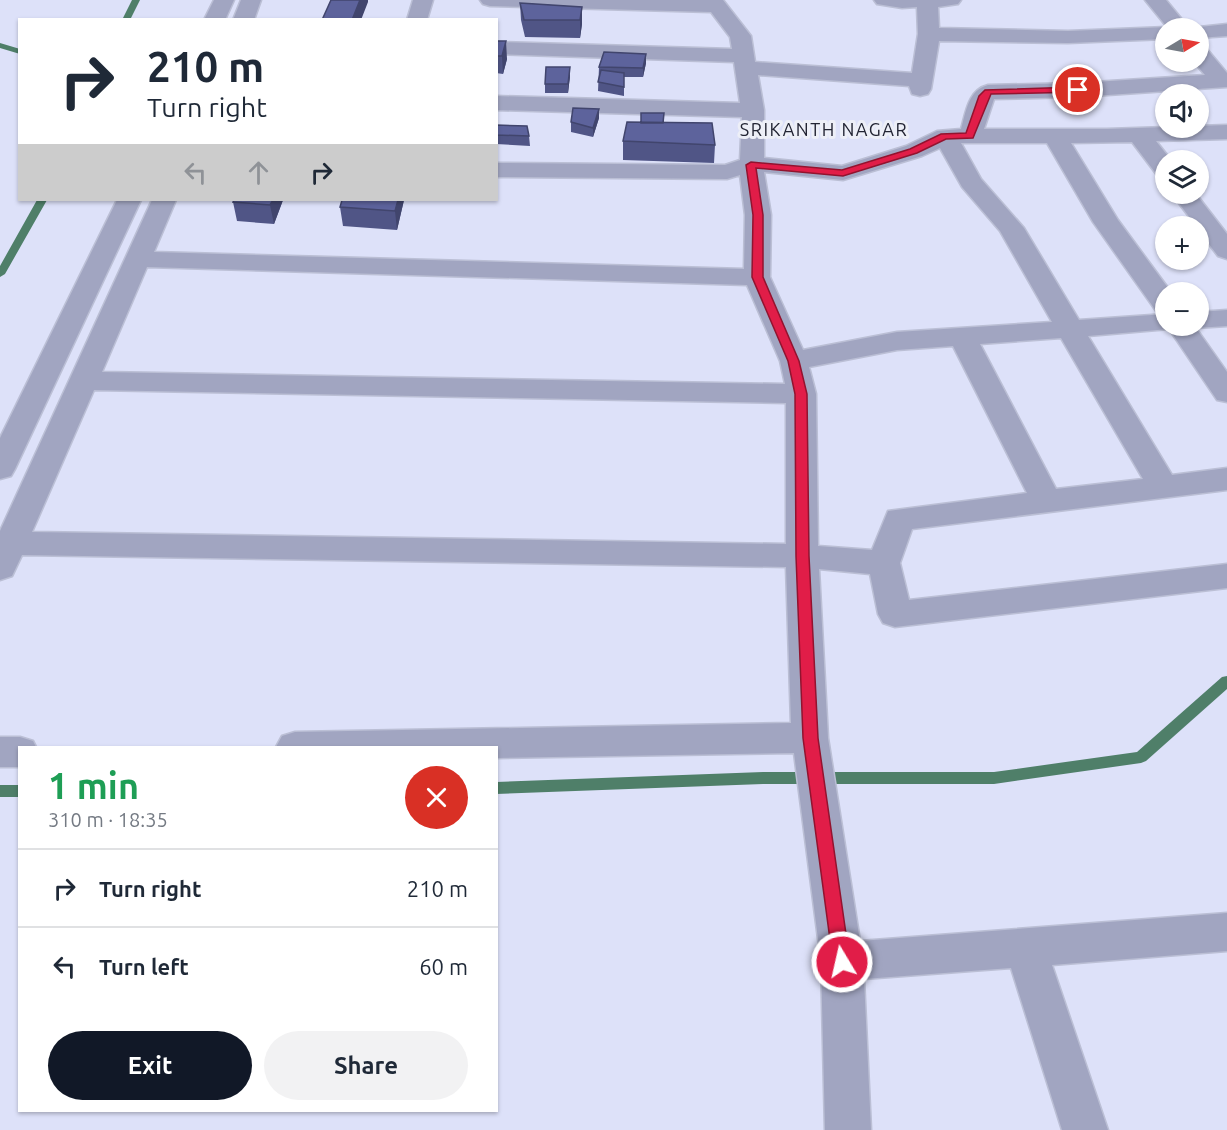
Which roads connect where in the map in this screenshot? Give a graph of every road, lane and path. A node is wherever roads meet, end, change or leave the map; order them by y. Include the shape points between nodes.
1 (224, 0) edge
2 (251, 0) edge
3 (423, 0) edge
4 (490, 0) edge
5 (884, 0) edge
6 (951, 0) edge
7 (1155, 0) edge
8 (927, 1) edge
9 (715, 3) edge
10 (215, 18) edge
11 (244, 18) edge
12 (418, 18) edge
13 (1170, 18) edge
14 (1227, 30) edge
15 (1209, 31) edge
16 (929, 34) junction
17 (1155, 37) edge
18 (498, 48) edge
19 (745, 62) junction
20 (1073, 63) junction
21 (1209, 64) edge
22 (1224, 80) edge
23 (1155, 87) edge
24 (498, 103) edge
25 (1209, 103) edge
26 (753, 110) junction
27 (1227, 132) edge
28 (1139, 135) junction
29 (945, 136) junction
30 (970, 136) junction
31 (1055, 136) junction
32 (1155, 156) edge
33 (751, 165) junction
34 (498, 170) edge
35 (129, 201) edge
36 (164, 201) edge
37 (1192, 204) edge
38 (1227, 251) edge
39 (138, 259) junction
40 (757, 277) junction
41 (1155, 290) edge
42 (1227, 318) edge
43 (1209, 319) edge
44 (1155, 323) edge
45 (1069, 329) junction
46 (963, 336) junction
47 (1187, 336) edge
48 (794, 361) junction
49 (83, 381) junction
50 (1227, 393) edge
51 (801, 394) junction
52 (0, 469) edge
53 (1227, 479) edge
54 (1163, 487) junction
55 (1047, 501) junction
56 (4, 551) edge
57 (802, 556) junction
58 (884, 563) junction
59 (1227, 576) edge
60 (810, 738) junction
61 (353, 746) edge
62 (0, 752) edge
63 (18, 752) edge
64 (1227, 932) edge
65 (1025, 947) junction
66 (842, 962) junction
67 (848, 1130) edge
68 (1085, 1130) edge

1 - 10 street
2 - 11 street
3 - 12 street
4 - 9 street
5 - 8 street
6 - 8 street
7 - 13 street
8 - 16 street
9 - 19 street via 740,36
14 - 15 street
16 - 19 street via 921,85
16 - 20 street
17 - 20 street
18 - 19 street
19 - 26 street
20 - 23 street
20 - 30 street via 988,92 983,96
21 - 22 street
22 - 25 street
24 - 26 street
26 - 33 street
27 - 28 street
28 - 31 street
28 - 32 street
29 - 30 street
29 - 33 street via 914,151 843,173
29 - 45 street via 971,182 1011,228
30 - 31 street
31 - 41 street via 1106,222
33 - 34 street via 727,172
33 - 40 street via 758,215
35 - 52 street
36 - 39 street
37 - 38 street
39 - 40 street
39 - 49 street
40 - 48 street
42 - 43 street
44 - 45 street
45 - 46 street
45 - 54 street
46 - 48 street via 897,341
46 - 55 street
47 - 50 street
48 - 51 street
49 - 51 street
49 - 56 street
51 - 57 street
53 - 54 street
54 - 55 street
55 - 58 street via 899,519
56 - 57 street
57 - 58 street
57 - 60 street
58 - 59 street via 894,614
60 - 61 street
60 - 66 street
62 - 63 street
64 - 65 street
65 - 66 street
65 - 68 street
66 - 67 street

